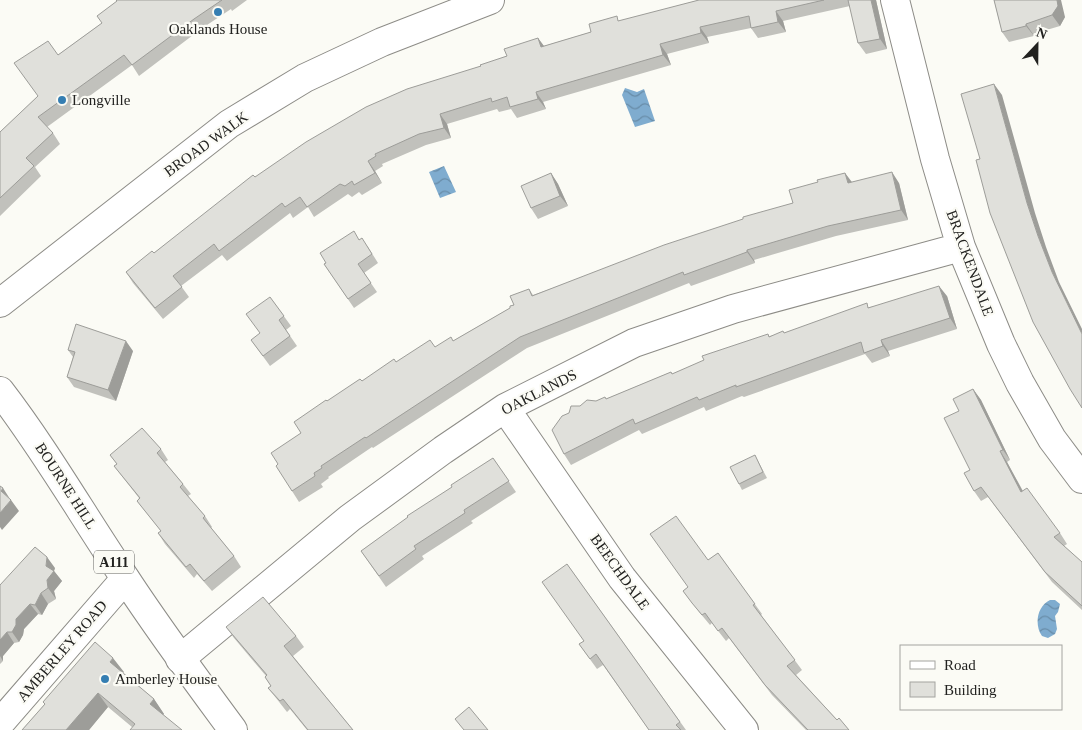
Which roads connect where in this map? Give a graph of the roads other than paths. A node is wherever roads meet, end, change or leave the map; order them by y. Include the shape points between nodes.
1 (490, 0) edge
2 (895, 0) edge
3 (961, 247) junction
4 (0, 303) edge
5 (0, 391) edge
6 (505, 408) junction
7 (1082, 479) edge
8 (125, 579) junction
9 (180, 659) junction
10 (0, 723) edge
11 (233, 730) edge
12 (744, 730) edge

1 - 4 street, BROAD WALK via 382,42 314,74 228,124
2 - 3 street, BRACKENDALE
3 - 6 street, OAKLANDS via 733,309 634,343
3 - 7 street, BRACKENDALE via 1020,383 1052,439
5 - 8 street, BOURNE HILL / A111 via 30,430
6 - 9 street, OAKLANDS via 350,518
6 - 12 street, BEECHDALE via 622,578
8 - 9 street, BOURNE HILL / A111
8 - 10 street, AMBERLEY ROAD
9 - 11 street, BOURNE HILL / A111

